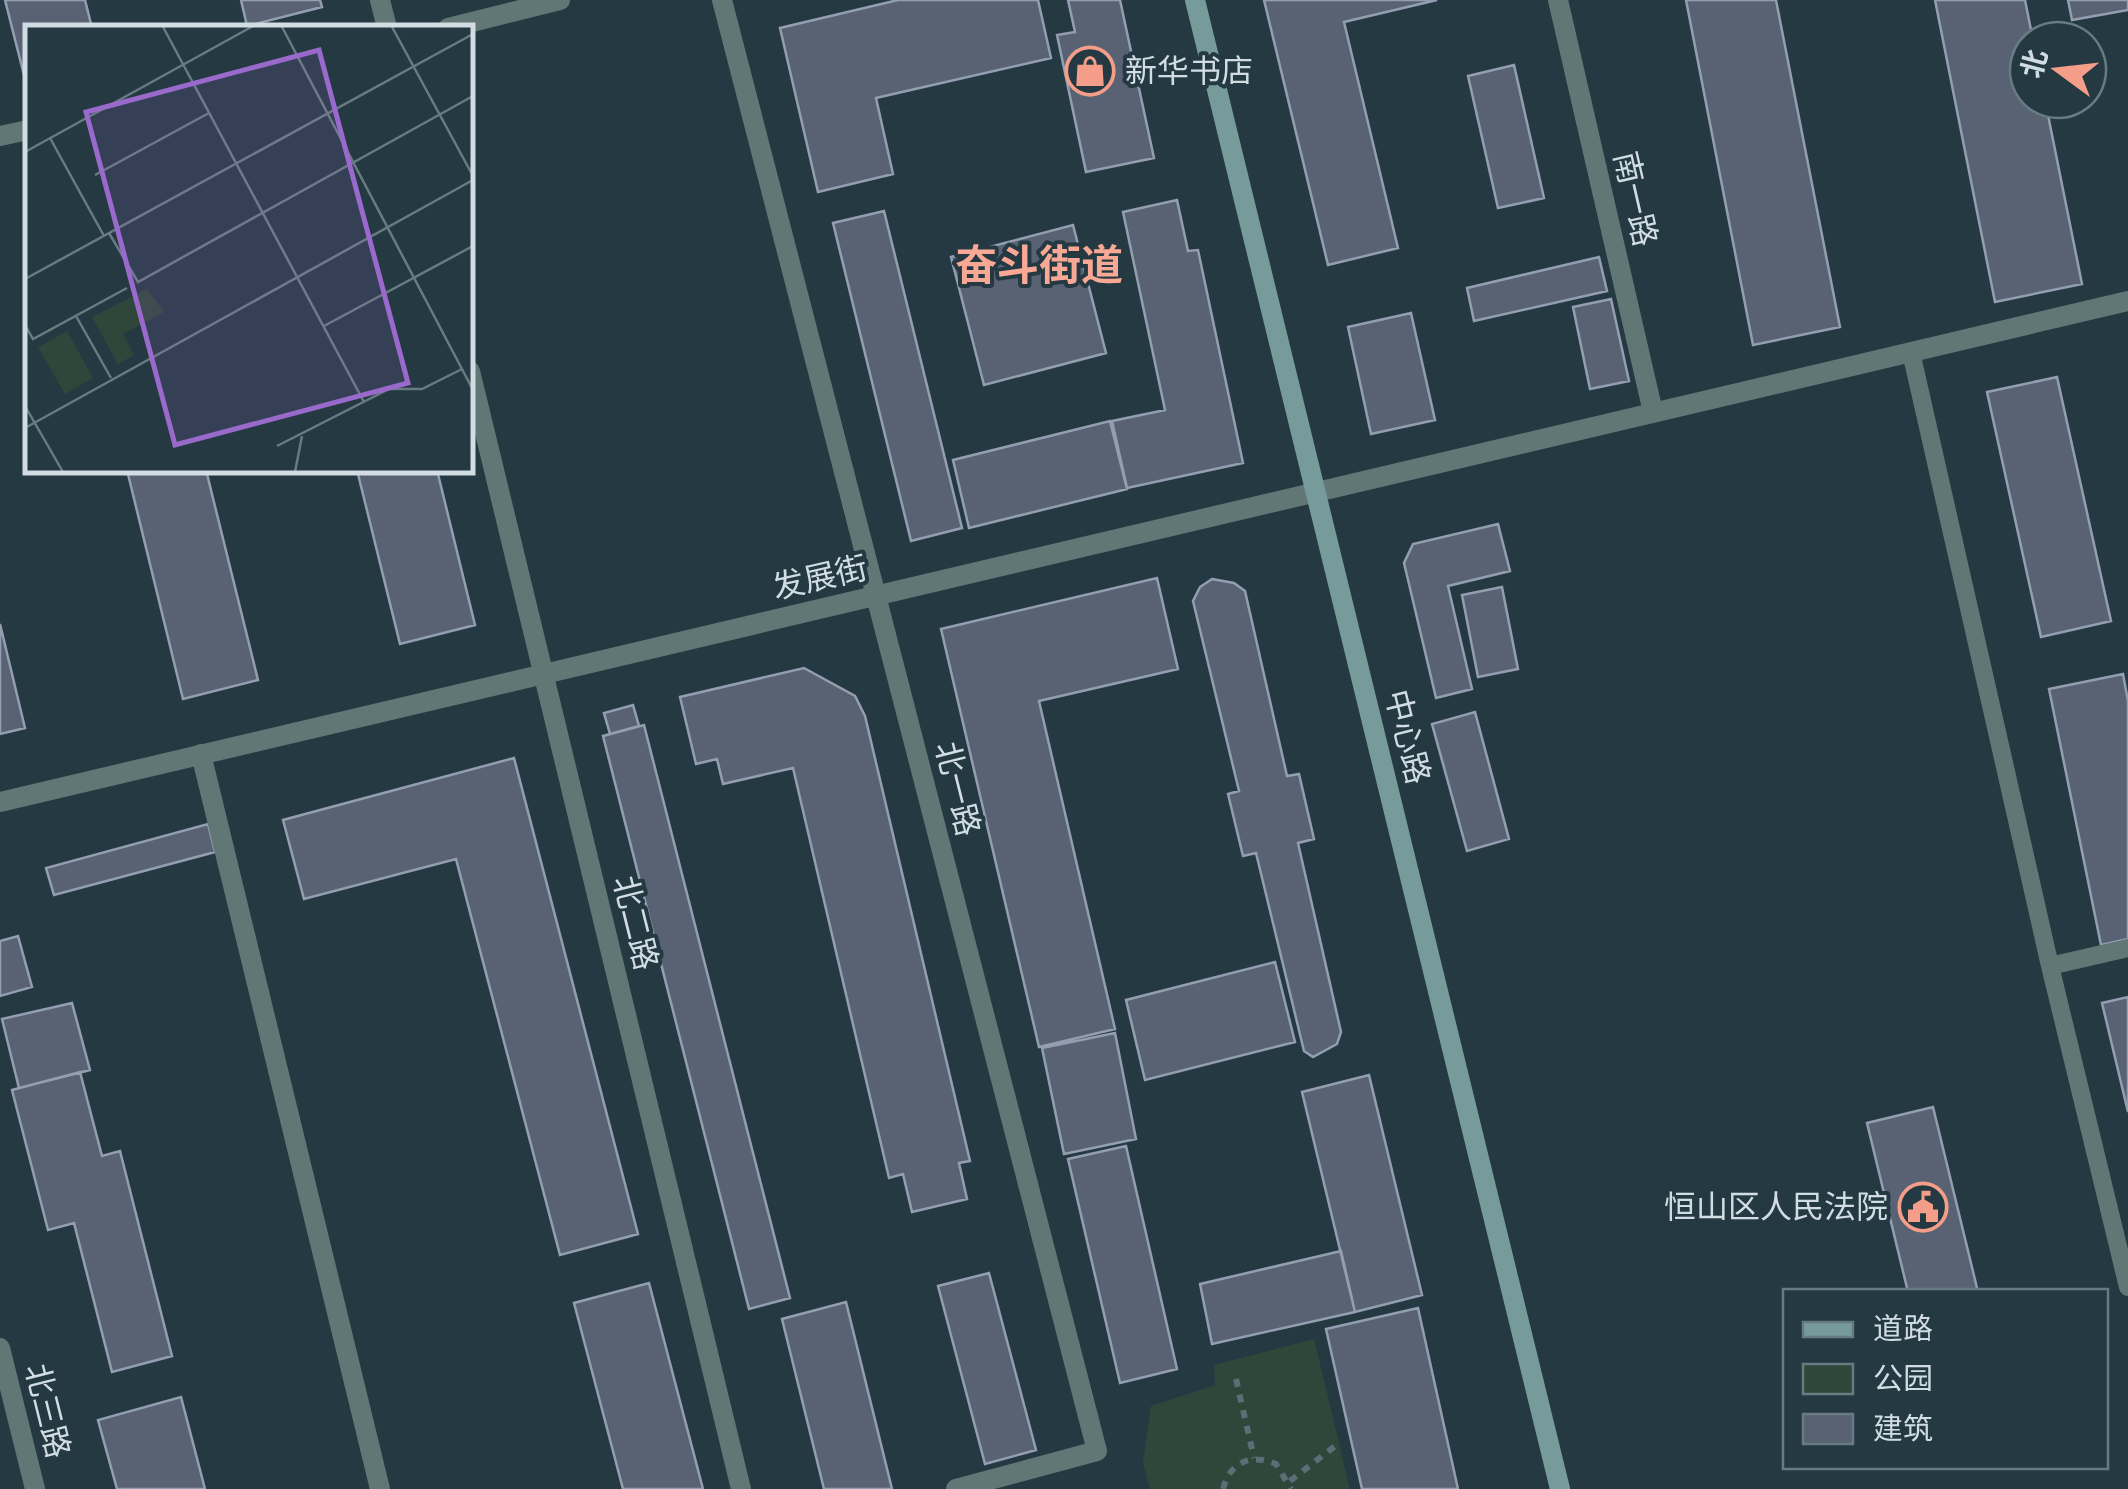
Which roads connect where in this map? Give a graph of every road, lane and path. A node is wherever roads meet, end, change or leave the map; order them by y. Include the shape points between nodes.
1 (380, 0) edge
2 (560, 0) edge
3 (722, 0) edge
4 (1196, 0) edge
5 (1558, 0) edge
6 (386, 25) edge
7 (460, 25) edge
8 (25, 131) edge
9 (0, 136) edge
10 (2128, 301) edge
11 (1911, 352) junction
12 (472, 379) edge
13 (1653, 412) junction
14 (1316, 492) junction
15 (876, 596) junction
16 (544, 674) junction
17 (201, 754) junction
18 (0, 802) edge
19 (2128, 948) edge
20 (2050, 966) junction
21 (2128, 1286) edge
22 (0, 1348) edge
23 (1236, 1379) dead end
24 (1339, 1443) dead end
25 (1254, 1458) junction
26 (1291, 1485) edge
27 (35, 1489) edge
28 (380, 1489) edge
29 (742, 1489) edge
30 (956, 1489) edge
31 (1223, 1489) edge
32 (1560, 1489) edge

1 - 6 street
2 - 7 street
3 - 15 street, 北一路
4 - 14 street, 中心路
5 - 13 street, 南一路
8 - 9 street
10 - 11 street, 发展街
11 - 13 street, 发展街
11 - 20 lane
12 - 16 street, 北二路
13 - 14 street, 发展街
14 - 15 street, 发展街
14 - 32 street, 中心路
15 - 16 street, 发展街
15 - 30 street, 北一路 via 1097,1451
16 - 17 street, 发展街
16 - 29 street, 北二路
17 - 18 street, 发展街
17 - 28 street
19 - 20 lane
20 - 21 lane
22 - 27 street, 北三路
23 - 25 path
24 - 26 path
25 - 26 path via 1276,1464
25 - 31 path via 1233,1468

